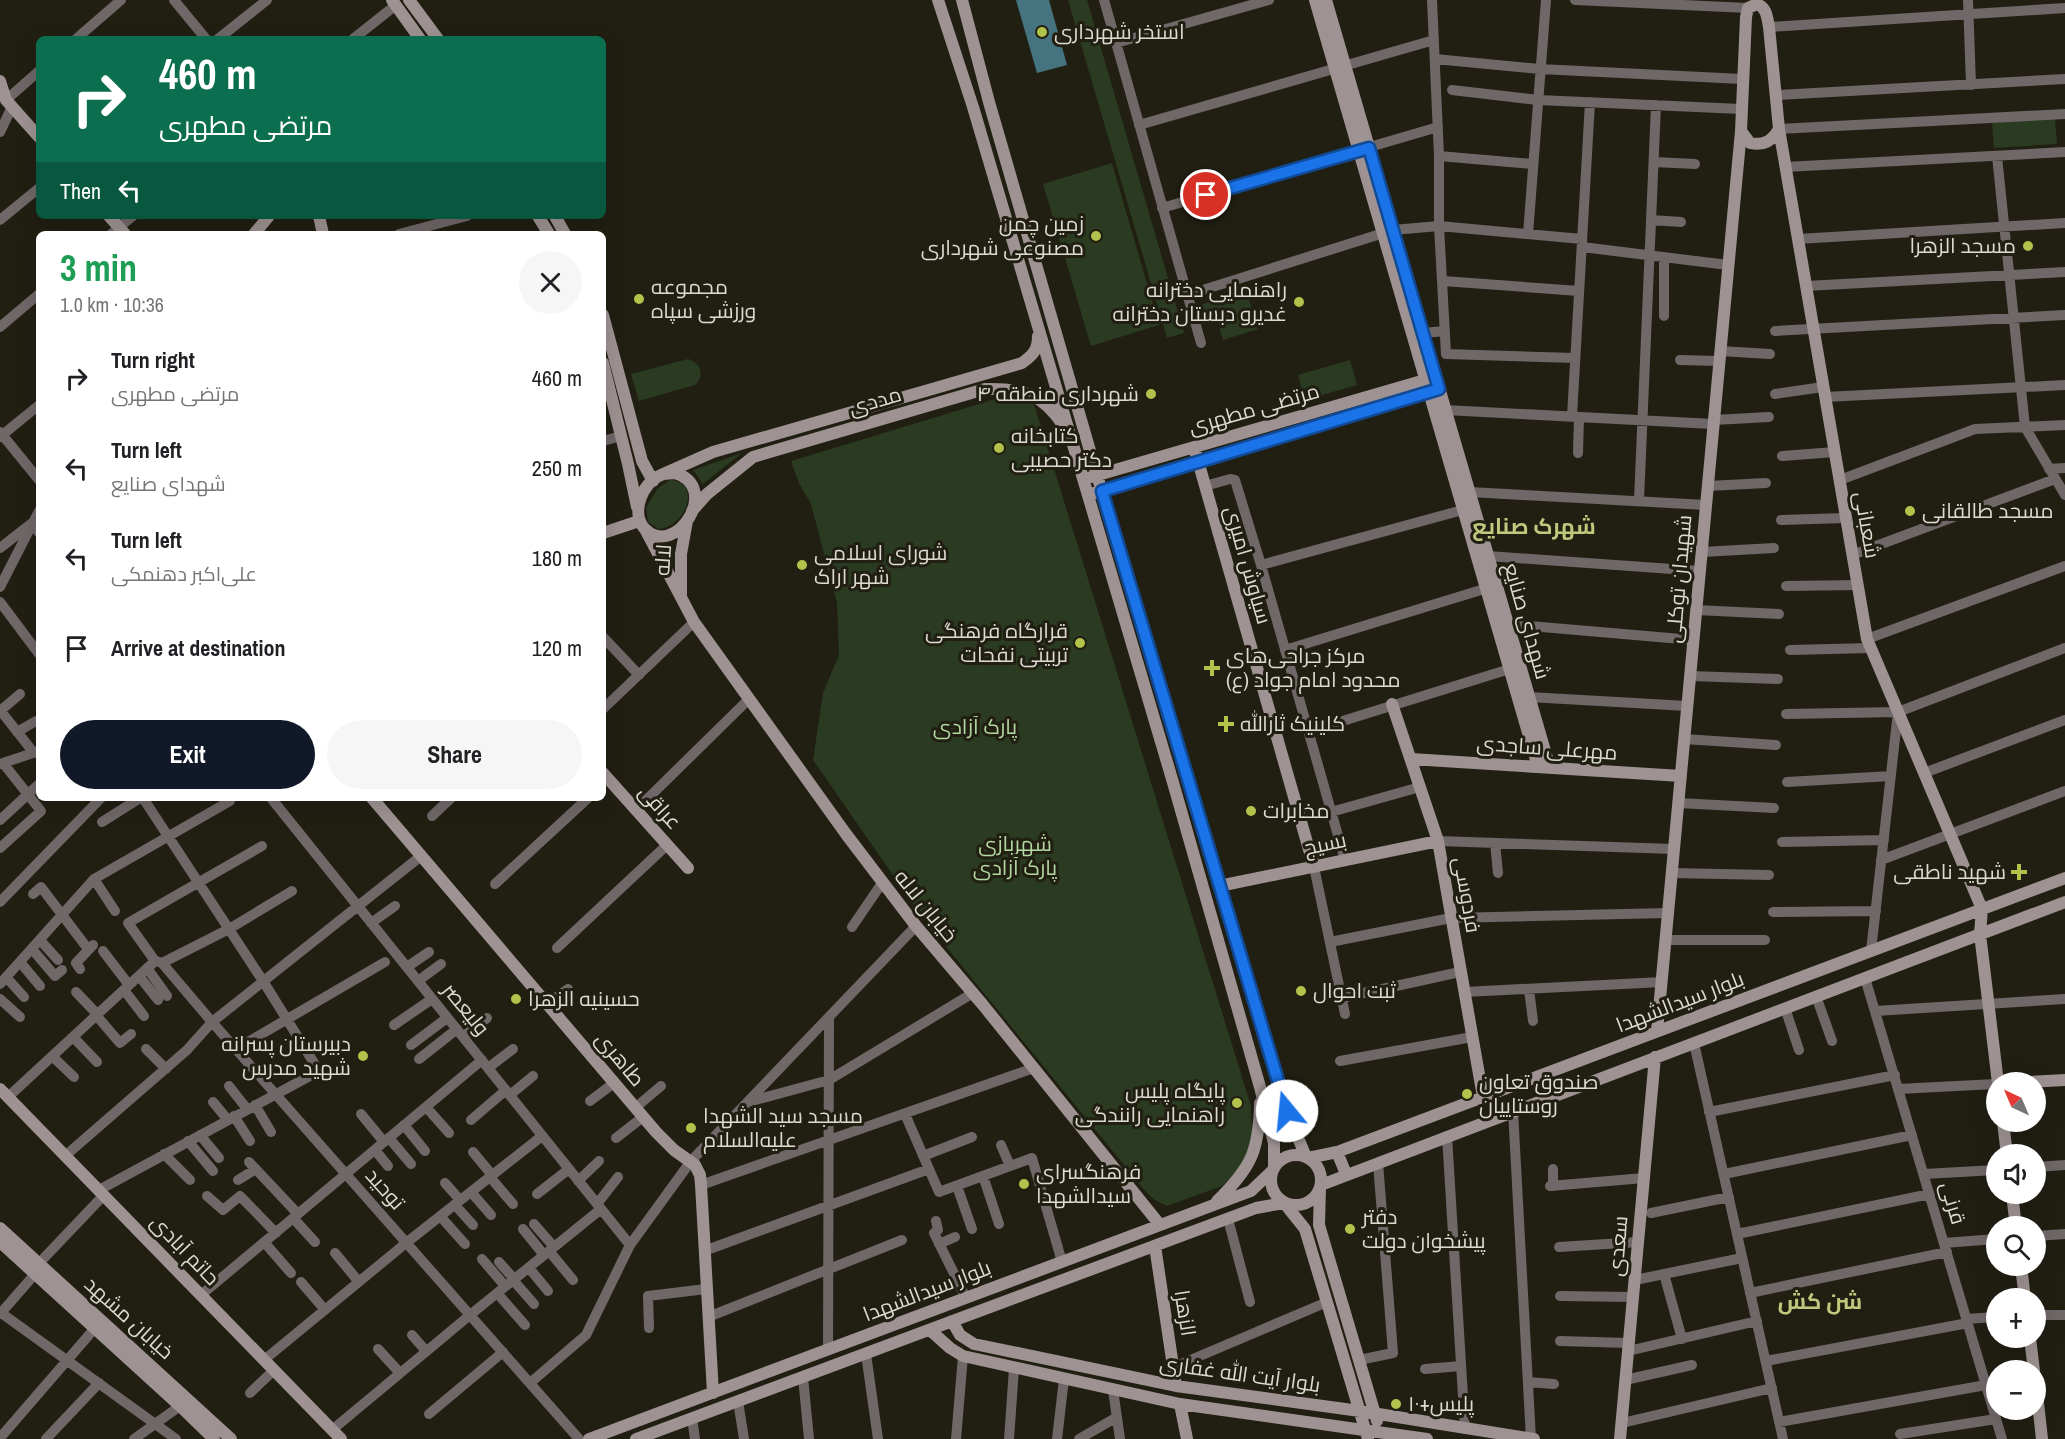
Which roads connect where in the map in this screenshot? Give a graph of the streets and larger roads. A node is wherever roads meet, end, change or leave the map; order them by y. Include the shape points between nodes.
1 (121, 0) edge
2 (174, 0) edge
3 (267, 0) edge
4 (409, 0) edge
5 (938, 0) edge
6 (962, 0) edge
7 (1104, 0) edge
8 (1269, 0) edge
9 (1315, 0) edge
10 (1326, 0) edge
11 (1432, 0) edge
12 (1546, 0) edge
13 (1575, 0) edge
14 (1968, 0) edge
15 (394, 3) edge
16 (1754, 4) edge
17 (2065, 8) edge
18 (1968, 14) junction
19 (1769, 27) junction
20 (79, 36) edge
21 (204, 36) edge
22 (222, 36) edge
23 (356, 36) edge
24 (418, 36) edge
25 (436, 36) edge
26 (1434, 40) junction
27 (1116, 43) junction
28 (1435, 59) junction
29 (1340, 67) junction
30 (1540, 69) junction
31 (36, 74) edge
32 (1742, 79) junction
33 (2065, 80) edge
34 (0, 81) edge
35 (1971, 85) junction
36 (1452, 90) dead end
37 (1777, 95) junction
38 (1538, 100) junction
39 (6, 101) edge
40 (1590, 102) junction
41 (1656, 105) junction
42 (1741, 109) junction
43 (2065, 114) edge
44 (1139, 125) junction
45 (1438, 127) junction
46 (1779, 129) junction
47 (1741, 130) junction
48 (0, 132) edge
49 (36, 134) edge
50 (1364, 150) junction
51 (2065, 152) edge
52 (1439, 156) junction
53 (1997, 156) junction
54 (1653, 162) junction
55 (1533, 164) junction
56 (1695, 164) dead end
57 (1785, 167) junction
58 (36, 190) edge
59 (1162, 208) junction
60 (130, 219) edge
61 (266, 219) edge
62 (456, 219) edge
63 (0, 220) edge
64 (1651, 220) junction
65 (1681, 222) dead end
66 (2065, 223) edge
67 (1439, 226) junction
68 (2004, 227) junction
69 (119, 231) edge
70 (256, 231) edge
71 (410, 231) edge
72 (1388, 231) junction
73 (1528, 234) junction
74 (1798, 239) junction
75 (1582, 243) junction
76 (1650, 255) junction
77 (1664, 257) junction
78 (1728, 265) junction
79 (2065, 272) edge
80 (2010, 275) junction
81 (1443, 281) junction
82 (1806, 286) junction
83 (1579, 291) junction
84 (1187, 295) junction
85 (36, 297) edge
86 (2065, 315) edge
87 (1664, 316) dead end
88 (2013, 317) junction
89 (606, 326) edge
90 (0, 327) edge
91 (1038, 328) junction
92 (1813, 328) junction
93 (1445, 331) junction
94 (1775, 331) dead end
95 (1423, 333) junction
96 (1201, 343) dead end
97 (1770, 354) dead end
98 (1720, 356) junction
99 (1575, 358) junction
100 (1680, 360) dead end
101 (997, 370) junction
102 (606, 375) edge
103 (1430, 378) junction
104 (2065, 385) edge
105 (2020, 387) junction
106 (1010, 388) junction
107 (1434, 391) junction
108 (1824, 392) junction
109 (1774, 394) dead end
110 (36, 407) edge
111 (1445, 410) junction
112 (1575, 417) junction
113 (1769, 417) dead end
114 (1642, 420) junction
115 (1714, 422) junction
116 (2065, 425) edge
117 (2025, 427) junction
118 (1, 435) edge
119 (621, 436) junction
120 (1070, 437) junction
121 (606, 440) edge
122 (1194, 447) junction
123 (1835, 452) junction
124 (1578, 453) dead end
125 (1782, 456) dead end
126 (1198, 462) junction
127 (2065, 468) edge
128 (2049, 469) junction
129 (1097, 475) junction
130 (36, 476) edge
131 (657, 478) junction
132 (1083, 479) junction
133 (2055, 479) junction
134 (1840, 480) junction
135 (1766, 483) dead end
136 (1205, 486) junction
137 (1708, 486) junction
138 (1102, 491) junction
139 (1469, 492) junction
140 (1088, 495) junction
141 (2065, 495) edge
142 (1639, 500) junction
143 (1706, 505) junction
144 (1468, 509) junction
145 (36, 516) edge
146 (690, 516) junction
147 (1846, 518) junction
148 (1781, 520) dead end
149 (640, 521) junction
150 (32, 523) junction
151 (36, 528) edge
152 (606, 532) edge
153 (0, 548) edge
154 (1774, 548) dead end
155 (1701, 552) junction
156 (1852, 555) junction
157 (1488, 556) junction
158 (1261, 565) junction
159 (2065, 566) edge
160 (1700, 571) junction
161 (1858, 585) junction
162 (1786, 586) dead end
163 (0, 587) edge
164 (1491, 587) junction
165 (681, 597) junction
166 (0, 602) edge
167 (1696, 610) junction
168 (1779, 614) dead end
169 (694, 622) junction
170 (1507, 624) junction
171 (606, 640) edge
172 (1693, 640) junction
173 (1869, 644) junction
174 (2065, 648) edge
175 (36, 650) edge
176 (1285, 650) junction
177 (1790, 650) dead end
178 (1514, 667) junction
179 (639, 675) junction
180 (1690, 676) junction
181 (1778, 679) dead end
182 (20, 694) dead end
183 (1529, 697) junction
184 (748, 700) junction
185 (1392, 704) junction
186 (606, 706) edge
187 (1687, 706) junction
188 (0, 711) edge
189 (1898, 712) junction
190 (1786, 714) dead end
191 (2065, 720) edge
192 (36, 721) dead end
193 (1317, 729) dead end
194 (17, 732) junction
195 (1684, 739) junction
196 (1536, 742) junction
197 (1776, 745) dead end
198 (36, 752) edge
199 (1411, 759) junction
200 (2, 764) edge
201 (1544, 768) junction
202 (1924, 773) junction
203 (1681, 776) junction
204 (1891, 776) junction
205 (606, 780) edge
206 (1786, 782) dead end
207 (36, 787) edge
208 (1420, 787) junction
209 (2065, 791) edge
210 (28, 794) junction
211 (98, 801) edge
212 (137, 801) edge
213 (144, 801) edge
214 (230, 801) dead end
215 (273, 801) edge
216 (375, 801) edge
217 (449, 801) edge
218 (585, 801) edge
219 (1678, 803) junction
220 (1774, 808) dead end
221 (636, 810) junction
222 (1331, 812) junction
223 (432, 816) dead end
224 (0, 820) edge
225 (102, 822) dead end
226 (1950, 835) junction
227 (168, 836) junction
228 (1884, 840) junction
229 (1438, 841) junction
230 (1782, 842) dead end
231 (1495, 843) junction
232 (667, 844) junction
233 (262, 846) dead end
234 (0, 848) edge
235 (1674, 849) junction
236 (421, 856) junction
237 (1345, 860) junction
238 (1881, 860) junction
239 (1314, 867) junction
240 (688, 868) dead end
241 (1498, 873) dead end
242 (1672, 873) junction
243 (1769, 875) dead end
244 (2065, 878) edge
245 (94, 879) junction
246 (199, 883) junction
247 (882, 883) junction
248 (495, 884) dead end
249 (1220, 886) junction
250 (292, 891) dead end
251 (33, 894) dead end
252 (0, 902) edge
253 (2065, 902) edge
254 (358, 906) junction
255 (395, 906) dead end
256 (1982, 909) junction
257 (116, 911) dead end
258 (1876, 911) junction
259 (1773, 912) dead end
260 (1668, 913) junction
261 (62, 915) junction
262 (1451, 918) junction
263 (371, 923) junction
264 (916, 926) junction
265 (852, 927) dead end
266 (229, 929) junction
267 (1980, 934) junction
268 (40, 939) junction
269 (1666, 940) junction
270 (1765, 940) dead end
271 (1329, 942) junction
272 (95, 948) junction
273 (557, 948) dead end
274 (32, 949) junction
275 (1871, 951) junction
276 (429, 952) dead end
277 (20, 962) junction
278 (385, 962) dead end
279 (441, 964) dead end
280 (151, 967) junction
281 (407, 967) junction
282 (80, 969) dead end
283 (1460, 972) junction
284 (1866, 978) junction
285 (3, 981) edge
286 (263, 981) junction
287 (418, 981) junction
288 (1662, 982) junction
289 (40, 986) dead end
290 (127, 987) junction
291 (568, 989) dead end
292 (1530, 989) junction
293 (76, 992) dead end
294 (1464, 992) junction
295 (972, 993) junction
296 (1816, 996) junction
297 (24, 997) dead end
298 (163, 998) dead end
299 (1341, 998) junction
300 (0, 999) edge
301 (432, 999) junction
302 (2065, 999) edge
303 (1989, 1003) junction
304 (547, 1004) junction
305 (1785, 1008) junction
306 (1875, 1011) junction
307 (1345, 1014) dead end
308 (97, 1015) junction
309 (144, 1016) dead end
310 (20, 1017) dead end
311 (829, 1017) junction
312 (447, 1018) junction
313 (487, 1018) dead end
314 (287, 1019) junction
315 (1533, 1021) dead end
316 (212, 1022) junction
317 (394, 1025) dead end
318 (1657, 1031) junction
319 (460, 1033) junction
320 (131, 1034) dead end
321 (73, 1037) junction
322 (1472, 1037) junction
323 (1832, 1041) dead end
324 (1694, 1043) junction
325 (411, 1045) dead end
326 (146, 1049) dead end
327 (236, 1049) junction
328 (513, 1049) dead end
329 (1799, 1050) dead end
330 (52, 1056) junction
331 (1655, 1057) junction
332 (419, 1059) dead end
333 (1340, 1061) dead end
334 (97, 1062) dead end
335 (485, 1064) junction
336 (166, 1068) junction
337 (1034, 1068) junction
338 (1996, 1072) edge
339 (533, 1076) dead end
340 (1894, 1076) junction
341 (74, 1077) dead end
342 (829, 1080) junction
343 (2065, 1080) edge
344 (2046, 1081) edge
345 (614, 1083) junction
346 (1986, 1084) edge
347 (229, 1086) dead end
348 (661, 1086) dead end
349 (1260, 1087) junction
350 (1898, 1089) junction
351 (4, 1093) edge
352 (508, 1093) junction
353 (275, 1094) junction
354 (1482, 1097) junction
355 (590, 1101) dead end
356 (213, 1102) dead end
357 (746, 1102) junction
358 (251, 1107) junction
359 (426, 1107) junction
360 (1513, 1111) junction
361 (639, 1112) junction
362 (1709, 1112) junction
363 (361, 1114) dead end
364 (905, 1114) junction
365 (231, 1118) junction
366 (471, 1120) dead end
367 (404, 1125) junction
368 (271, 1132) dead end
369 (449, 1133) dead end
370 (200, 1135) junction
371 (1912, 1135) junction
372 (542, 1136) junction
373 (1447, 1136) junction
374 (972, 1137) dead end
375 (616, 1138) dead end
376 (387, 1140) junction
377 (188, 1141) junction
378 (250, 1141) dead end
379 (829, 1141) junction
380 (1001, 1144) dead end
381 (375, 1150) junction
382 (425, 1151) dead end
383 (473, 1152) dead end
384 (1337, 1152) junction
385 (164, 1154) junction
386 (65, 1156) junction
387 (923, 1156) junction
388 (1307, 1157) junction
389 (219, 1158) dead end
390 (600, 1161) dead end
391 (691, 1161) junction
392 (1378, 1163) junction
393 (411, 1164) dead end
394 (2065, 1165) edge
395 (388, 1166) dead end
396 (2046, 1166) edge
397 (1010, 1167) junction
398 (569, 1169) junction
399 (929, 1169) junction
400 (1273, 1169) junction
401 (1553, 1169) dead end
402 (1986, 1171) edge
403 (213, 1172) dead end
404 (346, 1174) junction
405 (1346, 1174) junction
406 (1724, 1174) junction
407 (1924, 1174) junction
408 (491, 1176) junction
409 (983, 1176) junction
410 (618, 1177) dead end
411 (1644, 1178) junction
412 (190, 1180) dead end
413 (238, 1180) dead end
414 (579, 1181) junction
415 (445, 1184) dead end
416 (701, 1185) junction
417 (957, 1186) junction
418 (1321, 1186) junction
419 (1251, 1191) junction
420 (101, 1192) junction
421 (471, 1192) junction
422 (537, 1194) dead end
423 (1930, 1194) junction
424 (207, 1196) dead end
425 (1729, 1197) junction
426 (458, 1202) junction
427 (1285, 1203) junction
428 (513, 1204) dead end
429 (828, 1205) junction
430 (1212, 1205) junction
431 (599, 1207) junction
432 (1256, 1208) junction
433 (1651, 1213) dead end
434 (491, 1215) dead end
435 (296, 1216) junction
436 (440, 1216) junction
437 (1228, 1219) junction
438 (936, 1221) dead end
439 (473, 1224) dead end
440 (534, 1224) dead end
441 (999, 1224) dead end
442 (1160, 1225) junction
443 (0, 1228) edge
444 (523, 1229) dead end
445 (972, 1229) dead end
446 (276, 1233) junction
447 (1737, 1234) junction
448 (2065, 1234) edge
449 (2046, 1235) edge
450 (955, 1237) dead end
451 (902, 1240) dead end
452 (1986, 1241) edge
453 (0, 1242) edge
454 (264, 1242) junction
455 (315, 1242) dead end
456 (1638, 1242) junction
457 (406, 1243) junction
458 (465, 1244) dead end
459 (939, 1244) junction
460 (630, 1245) junction
461 (1155, 1246) junction
462 (1559, 1247) dead end
463 (1946, 1248) junction
464 (549, 1251) junction
465 (704, 1251) junction
466 (335, 1253) dead end
467 (44, 1258) dead end
468 (1743, 1258) junction
469 (482, 1259) dead end
470 (499, 1262) dead end
471 (1062, 1262) junction
472 (529, 1268) junction
473 (828, 1269) junction
474 (291, 1273) dead end
475 (35, 1274) junction
476 (1664, 1274) junction
477 (573, 1280) dead end
478 (1635, 1281) junction
479 (302, 1282) dead end
480 (359, 1282) junction
481 (508, 1285) junction
482 (706, 1288) junction
483 (548, 1292) dead end
484 (1750, 1293) junction
485 (201, 1295) junction
486 (1560, 1296) dead end
487 (1633, 1297) junction
488 (966, 1298) junction
489 (1250, 1302) dead end
490 (1327, 1302) junction
491 (534, 1304) dead end
492 (325, 1310) junction
493 (0, 1313) edge
494 (470, 1315) junction
495 (2046, 1315) edge
496 (2065, 1315) edge
497 (708, 1317) junction
498 (1986, 1318) edge
499 (952, 1321) junction
500 (1757, 1321) junction
501 (1967, 1321) junction
502 (525, 1325) dead end
503 (650, 1328) dead end
504 (95, 1329) junction
505 (930, 1330) junction
506 (412, 1335) dead end
507 (863, 1336) junction
508 (1682, 1339) junction
509 (1560, 1341) dead end
510 (1629, 1347) junction
511 (378, 1349) dead end
512 (828, 1349) junction
513 (426, 1351) junction
514 (502, 1352) junction
515 (1017, 1353) junction
516 (866, 1354) junction
517 (963, 1356) junction
518 (67, 1360) junction
519 (264, 1360) junction
520 (1359, 1360) junction
521 (1766, 1361) junction
522 (1692, 1365) dead end
523 (1461, 1366) junction
524 (1174, 1367) junction
525 (1014, 1368) junction
526 (1425, 1369) dead end
527 (274, 1370) junction
528 (400, 1373) junction
529 (803, 1377) junction
530 (1064, 1379) junction
531 (1625, 1380) junction
532 (1528, 1382) junction
533 (99, 1383) junction
534 (530, 1383) junction
535 (1554, 1384) dead end
536 (1986, 1385) joint
537 (1176, 1386) junction
538 (1772, 1388) junction
539 (1113, 1390) junction
540 (250, 1393) dead end
541 (712, 1393) junction
542 (738, 1401) junction
543 (1180, 1404) junction
544 (180, 1406) junction
545 (1360, 1411) junction
546 (429, 1414) dead end
547 (1376, 1414) junction
548 (1117, 1417) junction
549 (692, 1418) junction
550 (1990, 1420) edge
551 (1996, 1420) edge
552 (2040, 1420) edge
553 (1779, 1422) junction
554 (1622, 1423) junction
555 (155, 1424) junction
556 (1465, 1429) junction
557 (337, 1434) edge
558 (1366, 1434) edge
559 (1900, 1434) dead end
560 (1382, 1436) edge
561 (0, 1438) edge
562 (46, 1439) edge
563 (134, 1439) edge
564 (176, 1439) edge
565 (214, 1439) edge
566 (231, 1439) edge
567 (579, 1439) edge
568 (589, 1439) edge
569 (636, 1439) edge
570 (695, 1439) edge
571 (744, 1439) edge
572 (809, 1439) edge
573 (878, 1439) edge
574 (956, 1439) edge
575 (1009, 1439) edge
576 (1057, 1439) edge
577 (1079, 1439) edge
578 (1120, 1439) edge
579 (1187, 1439) edge
580 (1427, 1439) edge
581 (1532, 1439) edge
582 (1620, 1439) edge
583 (1783, 1439) edge
584 (2002, 1439) edge
585 (2042, 1439) edge

1 - 20 street
2 - 21 street
3 - 22 street
4 - 25 street
5 - 91 street
6 - 129 street
7 - 27 street
8 - 27 street
9 - 29 street, شهدای صنایع
10 - 29 street, شهدای صنایع
11 - 26 street
12 - 30 street
13 - 16 street
14 - 18 street
15 - 23 street
15 - 24 street
16 - 19 street via 1764,8
16 - 32 street, شهیدان توکلی
17 - 18 street
18 - 19 street
18 - 35 street
19 - 37 street, شعبانی
26 - 28 street
26 - 29 street
27 - 44 street
28 - 30 street
28 - 45 street
29 - 44 street
29 - 50 street, شهدای صنایع
30 - 32 street
30 - 38 street
31 - 39 street
32 - 42 street, شهیدان توکلی
33 - 35 street
34 - 39 street
35 - 37 street
36 - 38 street
37 - 46 street, شعبانی
38 - 40 street
38 - 55 street
39 - 48 street via 10,111
39 - 49 street
40 - 41 street
40 - 75 street
41 - 42 street
41 - 54 street
42 - 47 street, شهیدان توکلی
43 - 46 street
44 - 59 street
45 - 50 street
45 - 52 street
46 - 47 street via 1774,137 1759,145 1750,143
46 - 57 street, شعبانی
47 - 78 street, شهیدان توکلی
50 - 59 street
50 - 72 street, شهدای صنایع
51 - 53 street
52 - 55 street
52 - 67 street
53 - 57 street
53 - 68 street
54 - 56 street
54 - 64 street
55 - 73 street
57 - 74 street, شعبانی
58 - 63 street
59 - 84 street
60 - 69 street
61 - 70 street
62 - 71 street
64 - 65 street
64 - 76 street
66 - 68 street
67 - 72 street
67 - 73 street
67 - 81 street
68 - 74 street
68 - 80 street
72 - 84 street
72 - 95 street, شهدای صنایع
72 - 103 street, شهدای صنایع
73 - 75 street
74 - 82 street, شعبانی
75 - 76 street
75 - 83 street
76 - 77 street
76 - 114 street
77 - 78 street
77 - 87 street
78 - 98 street, شهیدان توکلی
79 - 80 street
80 - 82 street
80 - 88 street
81 - 83 street
81 - 93 street
82 - 92 street, شعبانی
83 - 99 street
84 - 96 street
85 - 90 street
86 - 88 street
88 - 92 street
88 - 105 street
89 - 131 street via 642,461
91 - 101 street, مددی via 1038,346 1032,355 1022,363
91 - 120 street
92 - 94 street
92 - 108 street, شعبانی
93 - 95 street
93 - 99 street via 1446,354
95 - 103 street, شهدای صنایع
97 - 98 street
98 - 100 street
98 - 115 street, شهیدان توکلی
99 - 112 street
101 - 106 street via 1010,380
101 - 131 street, مددی via 713,452
102 - 119 street, لاله
103 - 107 street, شهدای صنایع
103 - 122 street, مرتضی مطهری
104 - 105 street
105 - 108 street
105 - 117 street
106 - 120 street, مددی via 1035,396 1053,409
106 - 146 street, مددی via 985,389 753,457 707,494
107 - 111 street, شهدای صنایع
107 - 126 street, مرتضی مطهری
107 - 144 street, شهدای صنایع
108 - 109 street
108 - 123 street, شعبانی
110 - 118 street
111 - 112 street
111 - 139 street, شهدای صنایع
112 - 114 street
112 - 124 street
113 - 115 street
114 - 115 street
114 - 142 street
115 - 137 street, شهیدان توکلی
116 - 117 street
117 - 128 street
117 - 134 street via 1975,429
118 - 130 street
119 - 121 street
119 - 149 street, لاله
120 - 132 street
122 - 126 street, سیاوش امیری
122 - 129 street, مرتضی مطهری
123 - 125 street
123 - 134 street, شعبانی
126 - 136 street, سیاوش امیری
126 - 138 street, مرتضی مطهری
127 - 128 street
128 - 133 street
129 - 132 street, مرتضی مطهری
129 - 138 street
131 - 146 street via 675,473 692,483 695,493
131 - 149 street via 642,495
132 - 140 street
133 - 141 street
133 - 156 street
134 - 147 street, شعبانی
135 - 137 street
136 - 158 street via 1235,480
136 - 239 street, سیاوش امیری
137 - 143 street, شهیدان توکلی
138 - 140 street, مرتضی مطهری
138 - 249 street
139 - 142 street
139 - 144 street, شهدای صنایع
140 - 349 street
142 - 143 street
143 - 155 street, شهیدان توکلی
144 - 157 street, شهدای صنایع
144 - 158 street
144 - 164 street, شهدای صنایع
145 - 150 street
146 - 149 street via 680,529 667,536 658,536
146 - 165 street, لاله via 681,554
147 - 148 street
147 - 156 street, شعبانی
149 - 152 street
149 - 165 street, لاله
150 - 151 street
150 - 153 street
150 - 163 street
154 - 155 street
155 - 160 street, شهیدان توکلی
156 - 161 street, شعبانی
157 - 160 street
157 - 164 street, شهدای صنایع
158 - 176 street
159 - 173 street
160 - 167 street, شهیدان توکلی
161 - 162 street
161 - 173 street, شعبانی
164 - 170 street, شهدای صنایع
164 - 176 street
164 - 178 street, شهدای صنایع
165 - 169 street, خیابان لاله
166 - 175 street
167 - 168 street
167 - 172 street, شهیدان توکلی
169 - 179 street
169 - 184 street, خیابان لاله
170 - 172 street
170 - 178 street, شهدای صنایع
171 - 179 street
172 - 180 street, شهیدان توکلی
173 - 177 street
173 - 189 street, شعبانی
174 - 189 street
176 - 222 street
178 - 183 street, شهدای صنایع
178 - 185 street
178 - 196 street, شهدای صنایع
179 - 186 street
180 - 181 street
180 - 187 street, شهیدان توکلی
182 - 188 street
183 - 187 street
183 - 196 street, شهدای صنایع
184 - 221 street
184 - 247 street, خیابان لاله
185 - 193 street
185 - 199 street, فردوسی
187 - 195 street, شهیدان توکلی
188 - 194 street
189 - 190 street
189 - 202 street, شعبانی
189 - 204 street
191 - 202 street
192 - 194 street
194 - 198 street
195 - 197 street
195 - 203 street, شهیدان توکلی
196 - 201 street, شهدای صنایع
198 - 200 street
199 - 201 street, مهرعلی ساجدی
199 - 208 street, فردوسی
200 - 210 street
201 - 203 street, مهرعلی ساجدی
202 - 226 street, شعبانی
203 - 219 street, شهیدان توکلی
204 - 206 street
204 - 228 street
205 - 221 street, عراقی
207 - 210 street
208 - 222 street
208 - 229 street, فردوسی
209 - 226 street
210 - 224 street
210 - 234 street via 41,811
211 - 252 street
212 - 225 street
213 - 227 street
214 - 227 street
215 - 254 street, ولیعصر
216 - 236 street, طاهری
217 - 223 street
218 - 248 street
219 - 220 street
219 - 235 street, شهیدان توکلی
221 - 232 street, عراقی
222 - 237 street
226 - 238 street
226 - 256 street, شعبانی
227 - 245 street
227 - 246 street
228 - 230 street
228 - 238 street
229 - 231 street
229 - 237 street, بسیج
229 - 262 street, فردوسی
231 - 235 street
231 - 241 street
232 - 240 street, عراقی
232 - 273 street
233 - 246 street
235 - 242 street, شهیدان توکلی
236 - 254 street
236 - 304 street, طاهری
237 - 239 street, بسیج
238 - 258 street
239 - 249 street, بسیج
239 - 271 street
242 - 243 street
242 - 260 street, شهیدان توکلی
244 - 256 street, بلوار سیدالشهدا
245 - 257 street
245 - 261 street
246 - 266 street
246 - 280 street via 128,923
247 - 264 street, خیابان لاله
247 - 265 street
249 - 388 street via 1287,1111
250 - 266 street
251 - 261 street via 41,887
253 - 267 street, بلوار سیدالشهدا
254 - 263 street, ولیعصر
254 - 286 street
255 - 263 street
256 - 267 street
256 - 275 street, بلوار سیدالشهدا
258 - 259 street
258 - 275 street
260 - 262 street
260 - 269 street, شهیدان توکلی
261 - 268 street
261 - 272 street
262 - 271 street
262 - 283 street, فردوسی
263 - 281 street, ولیعصر
264 - 295 street, خیابان لاله
264 - 311 street
266 - 280 street
266 - 286 street
267 - 284 street, بلوار سیدالشهدا
267 - 303 street
268 - 274 street
268 - 274 street via 60,965 55,976
269 - 270 street
269 - 288 street, شهیدان توکلی
271 - 299 street
272 - 282 street via 76,963
272 - 290 street
274 - 277 street
275 - 284 street
275 - 318 street, بلوار سیدالشهدا
276 - 281 street
277 - 285 street
277 - 289 street
278 - 314 street
279 - 287 street
280 - 290 street
280 - 298 street
280 - 316 street, توحید
281 - 287 street, ولیعصر
283 - 294 street, فردوسی
283 - 299 street
284 - 296 street, بلوار سیدالشهدا
284 - 306 street, قرنی
285 - 297 street
286 - 314 street
286 - 316 street
287 - 301 street, ولیعصر
288 - 292 street
288 - 318 street, شهیدان توکلی
290 - 308 street
290 - 309 street
291 - 304 street
292 - 294 street
292 - 315 street
293 - 308 street
294 - 322 street, فردوسی
295 - 337 street, خیابان لاله
295 - 342 street
296 - 305 street, بلوار سیدالشهدا
296 - 323 street
299 - 307 street
300 - 310 street
301 - 312 street, ولیعصر
301 - 317 street
302 - 303 street
303 - 306 street
303 - 338 street
304 - 345 street, طاهری
305 - 324 street, بلوار سیدالشهدا
305 - 329 street
306 - 340 street, قرنی
308 - 320 street via 120,1043
308 - 321 street
311 - 342 street
311 - 357 street
312 - 319 street, ولیعصر
312 - 325 street
313 - 319 street
314 - 327 street
314 - 353 street via 319,1071
316 - 327 street, توحید
316 - 336 street
318 - 354 street, بلوار سیدالشهدا
319 - 332 street
319 - 335 street, ولیعصر
321 - 330 street
321 - 334 street
322 - 333 street
322 - 354 street, فردوسی
324 - 331 street, بلوار سیدالشهدا
324 - 362 street
326 - 336 street
327 - 353 street, توحید
328 - 335 street
330 - 341 street
330 - 351 street
331 - 360 street, بلوار سیدالشهدا
331 - 411 street, سعدی
335 - 352 street, ولیعصر
335 - 359 street
336 - 386 street
337 - 364 street
337 - 442 street, خیابان لاله
339 - 352 street
340 - 350 street, قرنی
340 - 362 street
342 - 357 street
342 - 379 street
343 - 344 street
345 - 355 street
345 - 361 street, طاهری
346 - 350 street
347 - 358 street
348 - 361 street
349 - 400 street via 1274,1143
349 - 430 street via 1257,1143 1250,1161 1237,1181
350 - 371 street, قرنی
351 - 386 street, حاتم آبادی
352 - 366 street
352 - 372 street, ولیعصر
353 - 358 street
353 - 404 street, توحید
354 - 384 street, بلوار سیدالشهدا
356 - 365 street
357 - 391 street
358 - 365 street
358 - 368 street
359 - 367 street
359 - 369 street
360 - 373 street, بلوار سیدالشهدا
360 - 532 street
361 - 375 street
361 - 391 street, طاهری via 665,1142
362 - 406 street
363 - 376 street
364 - 379 street
364 - 387 street
365 - 370 street
365 - 378 street
367 - 376 street
367 - 382 street
370 - 377 street
370 - 389 street
371 - 406 street
371 - 407 street, قرنی
372 - 398 street, ولیعصر
372 - 408 street
373 - 392 street, بلوار سیدالشهدا
373 - 523 street
374 - 387 street
376 - 381 street
376 - 393 street
377 - 385 street
377 - 403 street
379 - 416 street
379 - 429 street
380 - 397 street
381 - 395 street
381 - 404 street
383 - 408 street
384 - 388 street, بلوار سیدالشهدا
384 - 405 street
385 - 412 street
385 - 420 street
386 - 420 street, حاتم آبادی
387 - 399 street
388 - 400 street via 1288,1156
388 - 418 street via 1317,1166
390 - 414 street
391 - 416 street via 698,1169
391 - 460 street
392 - 405 street, بلوار سیدالشهدا
392 - 520 street via 1393,1353
394 - 396 street
397 - 409 street
397 - 471 street via 1032,1158
398 - 414 street, ولیعصر
398 - 422 street
399 - 417 street via 939,1192
399 - 429 street
400 - 419 street, بلوار سیدالشهدا
400 - 427 street via 1273,1192
401 - 411 street via 1552,1186
402 - 407 street
404 - 435 street
404 - 457 street, توحید
405 - 418 street, بلوار سیدالشهدا
406 - 425 street
407 - 423 street, قرنی
408 - 421 street
408 - 428 street
409 - 417 street
409 - 441 street
410 - 431 street
411 - 456 street, سعدی
413 - 435 street via 252,1165
414 - 431 street, ولیعصر
415 - 426 street
416 - 465 street
417 - 445 street
418 - 427 street via 1306,1204
418 - 520 street via 1319,1226
419 - 430 street, بلوار سیدالشهدا
419 - 432 street
420 - 467 street
420 - 485 street, حاتم آبادی
421 - 426 street
421 - 434 street
423 - 447 street
423 - 463 street, قرنی
424 - 446 street via 223,1210 240,1196
425 - 433 street
425 - 447 street
426 - 436 street
426 - 439 street
427 - 432 street, بلوار سیدالشهدا
427 - 490 street via 1305,1229
429 - 465 street
429 - 473 street
430 - 442 street, بلوار سیدالشهدا
431 - 460 street, ولیعصر
431 - 464 street
432 - 437 street, بلوار سیدالشهدا
435 - 446 street
435 - 455 street
436 - 457 street
436 - 458 street
437 - 461 street, بلوار سیدالشهدا
437 - 489 street
438 - 459 street via 938,1230 934,1233
440 - 464 street
442 - 471 street, بلوار سیدالشهدا
443 - 566 street, خیابان مشهد
444 - 464 street
446 - 454 street
447 - 468 street
448 - 449 street
450 - 459 street
451 - 473 street
452 - 463 street
453 - 475 street, خیابان مشهد
454 - 474 street
454 - 485 street
456 - 462 street
456 - 478 street, سعدی
457 - 480 street
457 - 494 street, توحید
459 - 488 street
460 - 534 street via 586,1335
461 - 499 street, بلوار سیدالشهدا
461 - 524 street, الزهرا
463 - 484 street
463 - 501 street, قرنی
464 - 472 street
464 - 477 street
465 - 482 street
466 - 480 street
468 - 476 street
468 - 484 street
469 - 481 street
470 - 481 street
471 - 488 street, بلوار سیدالشهدا
472 - 481 street
472 - 483 street
473 - 497 street
473 - 512 street
475 - 493 street
475 - 504 street, خیابان مشهد
476 - 478 street
476 - 508 street
478 - 487 street, سعدی
479 - 492 street
480 - 492 street
481 - 491 street
481 - 494 street
481 - 502 street
482 - 497 street
482 - 503 street via 648,1296
484 - 500 street
485 - 519 street, حاتم آبادی
486 - 487 street
487 - 510 street, سعدی
488 - 507 street, بلوار سیدالشهدا
490 - 524 street
490 - 545 street
492 - 519 street
493 - 518 street
494 - 513 street
494 - 514 street, توحید
495 - 496 street
497 - 541 street
498 - 501 street
499 - 505 street, بلوار سیدالشهدا
499 - 515 street, بلوار آیت الله غفاری via 967,1341
500 - 508 street
500 - 521 street
501 - 521 street
501 - 536 street, قرنی
504 - 518 street
504 - 544 street, خیابان مشهد
505 - 516 street, بلوار سیدالشهدا
505 - 517 street, بلوار آیت الله غفاری
506 - 513 street
507 - 512 street, بلوار سیدالشهدا
507 - 516 street
508 - 510 street
509 - 510 street
510 - 531 street, سعدی
511 - 528 street
512 - 541 street, بلوار سیدالشهدا
513 - 528 street
514 - 534 street, توحید
514 - 546 street
515 - 525 street
515 - 537 street, بلوار آیت الله غفاری
516 - 529 street, بلوار سیدالشهدا
516 - 573 street
517 - 525 street, بلوار آیت الله غفاری
517 - 574 street
518 - 533 street
518 - 561 street
519 - 527 street, حاتم آبادی
520 - 547 street
521 - 538 street
522 - 531 street
523 - 526 street
523 - 556 street
524 - 537 street, الزهرا
525 - 530 street, بلوار آیت الله غفاری
525 - 575 street
527 - 540 street
527 - 557 street, حاتم آبادی
528 - 557 street
529 - 542 street, بلوار سیدالشهدا
529 - 572 street
530 - 539 street, بلوار آیت الله غفاری
530 - 576 street
531 - 554 street, سعدی
532 - 535 street
532 - 581 street
533 - 555 street
533 - 562 street
534 - 567 street, توحید
536 - 553 street
537 - 545 street, بلوار آیت الله غفاری
538 - 553 street
538 - 554 street
539 - 543 street, بلوار آیت الله غفاری
539 - 548 street
541 - 568 street, بلوار سیدالشهدا
542 - 549 street, بلوار سیدالشهدا
542 - 571 street
543 - 558 street, بلوار آیت الله غفاری
543 - 579 street
544 - 555 street
544 - 565 street, خیابان مشهد
545 - 547 street, بلوار آیت الله غفاری
545 - 558 street
547 - 556 street, بلوار آیت الله غفاری
547 - 560 street
548 - 577 street
548 - 578 street
549 - 569 street, بلوار سیدالشهدا
549 - 570 street
550 - 559 street
551 - 584 street, قرنی
552 - 585 street
553 - 583 street
554 - 582 street, سعدی
555 - 563 street
555 - 564 street
556 - 581 street, بلوار آیت الله غفاری
558 - 560 street, بلوار آیت الله غفاری
560 - 580 street, بلوار آیت الله غفاری

